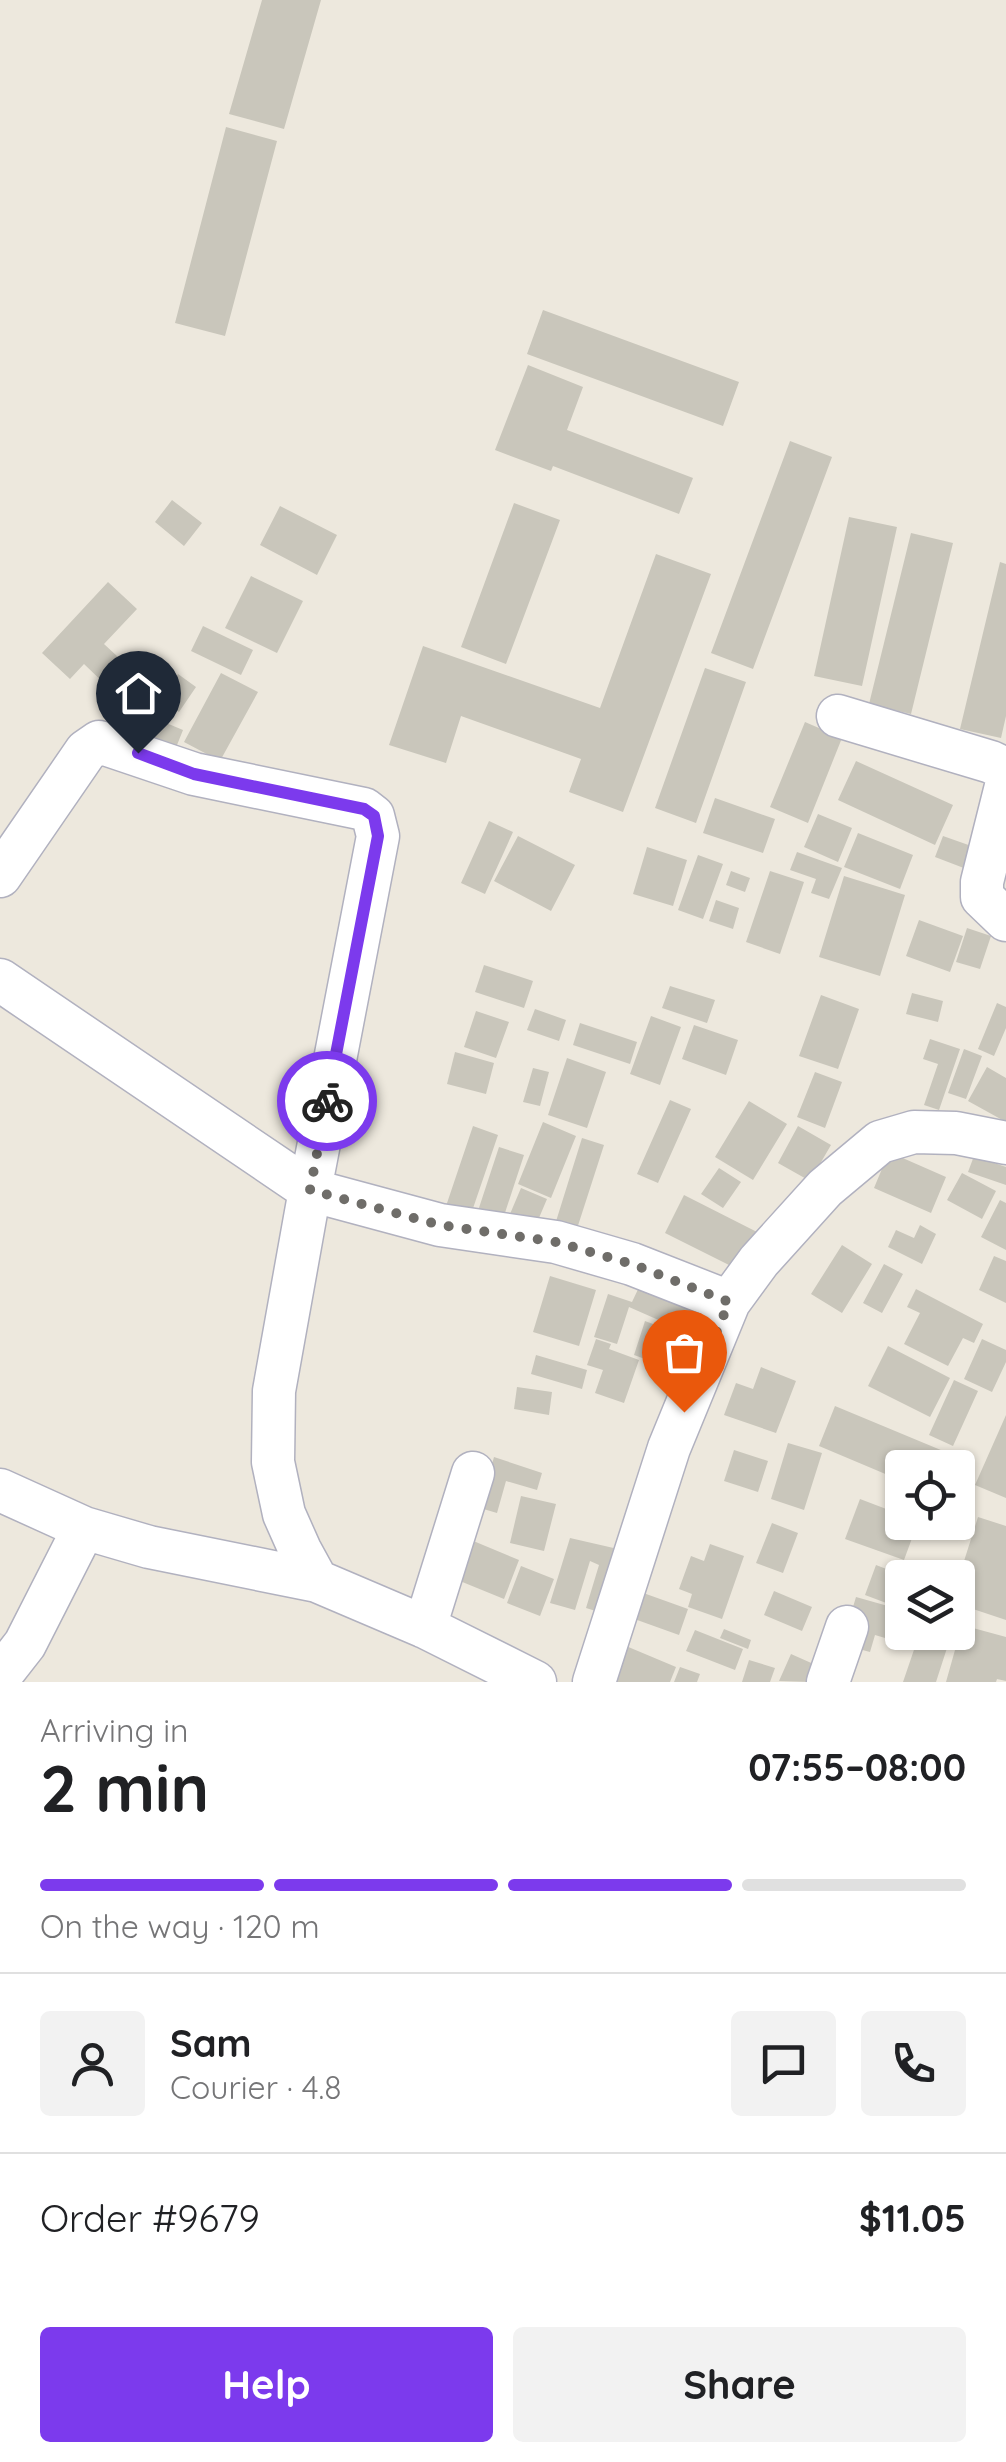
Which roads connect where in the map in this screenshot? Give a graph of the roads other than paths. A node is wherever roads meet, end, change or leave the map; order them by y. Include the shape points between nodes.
1 (838, 716) dead end
2 (1006, 777) edge
3 (1006, 786) edge
4 (0, 876) edge
5 (1006, 920) edge
6 (0, 980) edge
7 (1006, 1143) edge
8 (310, 1190) junction
9 (729, 1302) junction
10 (473, 1473) dead end
11 (0, 1490) edge
12 (84, 1528) junction
13 (317, 1582) junction
14 (425, 1627) junction
15 (847, 1628) dead end
16 (0, 1676) edge
17 (535, 1682) edge
18 (594, 1682) edge
19 (828, 1682) edge

1 - 2 street via 991,762
3 - 5 street via 982,882 982,897
4 - 8 street via 86,751 99,742 194,774 374,816 378,836
6 - 8 street
7 - 9 street via 914,1132 880,1142 825,1188
8 - 9 street via 440,1225 556,1242
8 - 13 street via 274,1392 274,1462 284,1514
9 - 18 street via 670,1448
10 - 14 street
11 - 12 street
12 - 13 street
12 - 16 street via 24,1644
13 - 14 street
14 - 17 street
15 - 19 street

